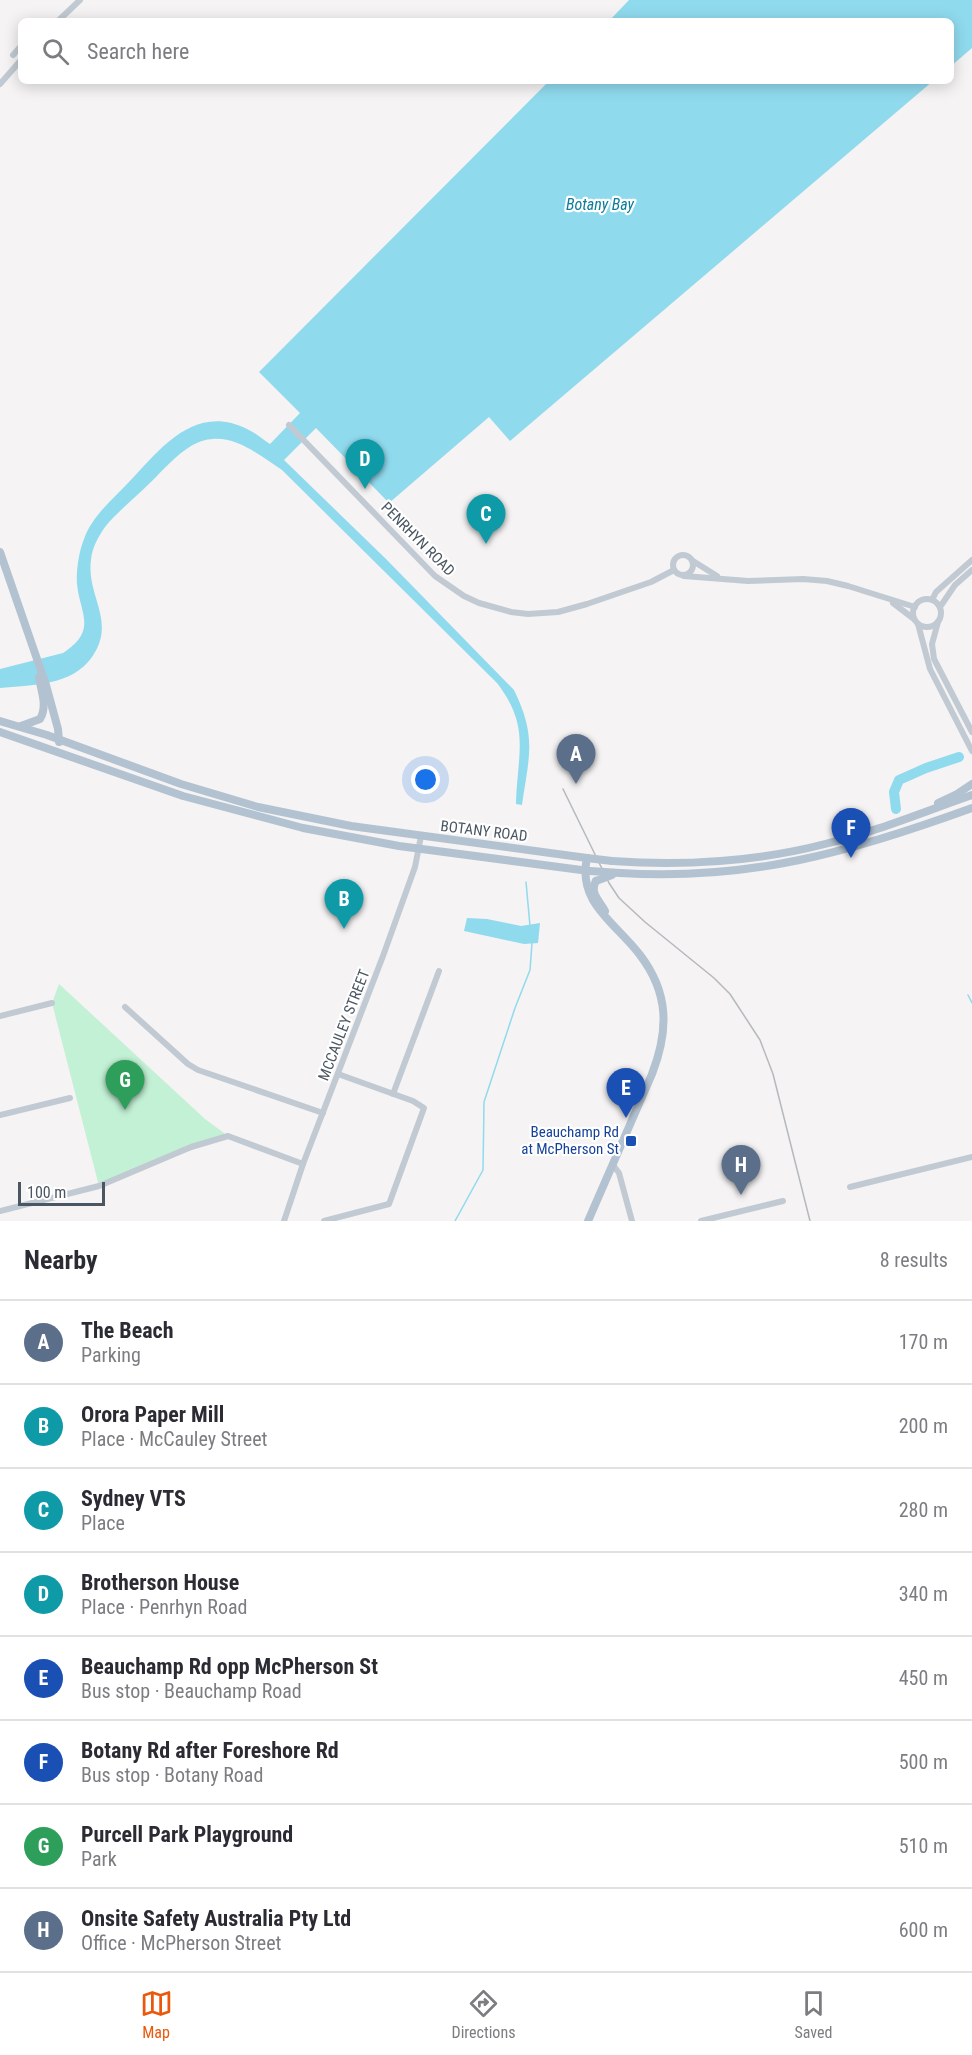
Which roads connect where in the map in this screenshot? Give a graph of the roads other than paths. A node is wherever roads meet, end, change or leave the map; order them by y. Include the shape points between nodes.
1 (73, 0) edge
2 (80, 0) edge
3 (60, 18) edge
4 (61, 18) edge
5 (18, 49) edge
6 (12, 55) dead end
7 (18, 63) edge
8 (0, 84) edge
9 (289, 425) dead end
10 (0, 552) edge
11 (693, 560) junction
12 (972, 560) edge
13 (674, 570) junction
14 (972, 570) edge
15 (684, 576) junction
16 (720, 578) junction
17 (888, 599) junction
18 (932, 600) junction
19 (915, 607) junction
20 (940, 607) junction
21 (916, 622) junction
22 (938, 622) junction
23 (43, 685) junction
24 (0, 721) edge
25 (21, 726) junction
26 (0, 732) edge
27 (972, 732) edge
28 (60, 740) junction
29 (56, 750) junction
30 (972, 751) edge
31 (972, 784) edge
32 (972, 795) edge
33 (969, 810) edge
34 (910, 817) junction
35 (421, 836) junction
36 (419, 849) junction
37 (586, 864) junction
38 (620, 873) junction
39 (607, 917) junction
40 (439, 971) dead end
41 (52, 1003) dead end
42 (125, 1007) dead end
43 (0, 1016) edge
44 (338, 1074) junction
45 (393, 1094) junction
46 (70, 1098) dead end
47 (323, 1113) junction
48 (0, 1115) edge
49 (972, 1157) edge
50 (303, 1164) junction
51 (613, 1165) junction
52 (850, 1187) dead end
53 (783, 1201) dead end
54 (0, 1211) edge
55 (284, 1221) edge
56 (324, 1221) edge
57 (588, 1221) edge
58 (632, 1221) edge
59 (701, 1221) edge

1 - 3 street
2 - 4 street
5 - 6 street
7 - 8 street
9 - 13 street, PENRHYN ROAD via 435,576 464,596 494,608 528,614 558,612 651,582
10 - 23 main road
11 - 13 street, PENRHYN ROAD via 686,555 678,556 673,562
11 - 15 street via 692,570
11 - 16 street
12 - 18 street
13 - 15 street
14 - 20 street via 955,585
15 - 16 street
16 - 17 street via 803,579 848,586
17 - 19 street
17 - 21 street
18 - 19 street via 924,600
18 - 20 street
19 - 21 street
20 - 22 street
21 - 22 street via 928,627
21 - 30 street via 927,660
22 - 27 street via 932,644 934,659
23 - 25 main road via 42,716
23 - 28 main road
24 - 25 main road, BOTANY ROAD
25 - 28 main road, BOTANY ROAD
26 - 29 main road, BOTANY ROAD
28 - 29 main road
28 - 35 main road, BOTANY ROAD via 258,807
29 - 36 main road, BOTANY ROAD via 155,787 241,813
31 - 34 main road
32 - 34 main road, BOTANY ROAD
33 - 38 main road, BOTANY ROAD via 854,848 772,867 704,874
34 - 37 main road, BOTANY ROAD, bridge via 824,845 753,858
35 - 36 street, MCCAULEY STREET
35 - 37 main road, BOTANY ROAD
36 - 37 main road, BOTANY ROAD
36 - 44 street, MCCAULEY STREET
37 - 38 main road, BOTANY ROAD, bridge
37 - 39 main road via 584,879 589,895
38 - 39 main road, bridge via 603,877 593,886
39 - 51 main road via 651,972 664,1015 660,1053
40 - 45 street
41 - 43 street
42 - 47 street via 198,1070
44 - 45 street
44 - 47 street, MCCAULEY STREET
45 - 56 street via 424,1108 389,1204
46 - 48 street
47 - 50 street, MCCAULEY STREET
49 - 52 street
50 - 54 street via 228,1136 191,1147 99,1186
50 - 55 street, MCCAULEY STREET
51 - 57 main road
51 - 58 street via 619,1173
53 - 59 street

